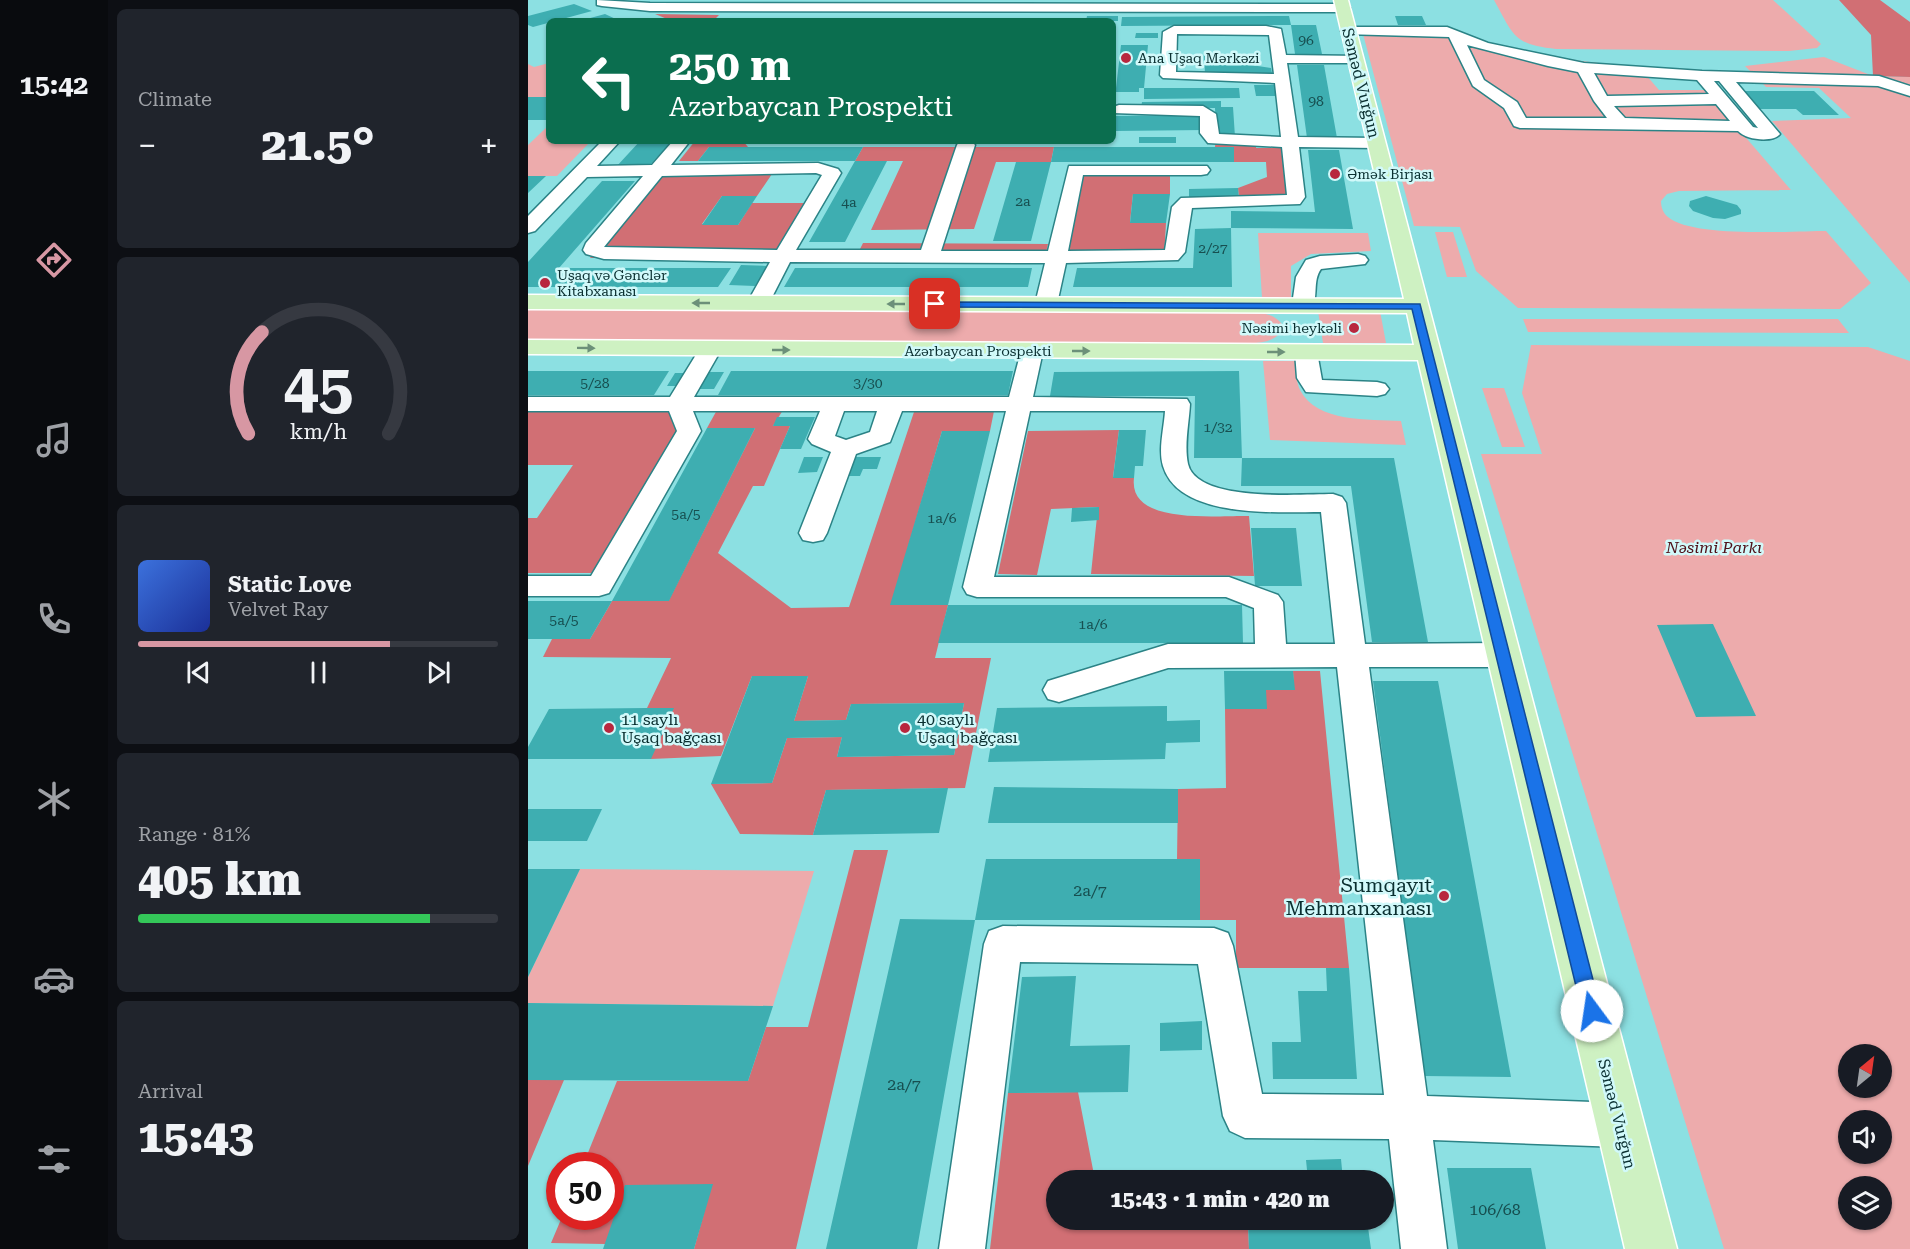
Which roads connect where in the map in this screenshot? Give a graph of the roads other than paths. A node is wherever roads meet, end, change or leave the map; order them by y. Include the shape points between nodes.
1 (600, 1) edge
2 (718, 4) edge
3 (820, 4) edge
4 (1115, 5) edge
5 (741, 7) junction
6 (672, 8) junction
7 (642, 18) edge
8 (648, 18) edge
9 (731, 18) edge
10 (1347, 25) edge
11 (1456, 36) junction
12 (1281, 59) junction
13 (1584, 68) junction
14 (1702, 76) junction
15 (1723, 76) junction
16 (1281, 79) junction
17 (1910, 91) edge
18 (1720, 99) junction
19 (1602, 101) junction
20 (1119, 110) dead end
21 (1620, 123) junction
22 (1742, 126) junction
23 (1290, 142) junction
24 (1376, 142) junction
25 (609, 144) edge
26 (679, 144) edge
27 (966, 145) dead end
28 (1201, 170) dead end
29 (581, 172) junction
30 (655, 172) junction
31 (528, 227) edge
32 (783, 256) junction
33 (929, 257) junction
34 (1057, 257) junction
35 (1358, 260) dead end
36 (528, 302) edge
37 (758, 303) junction
38 (1046, 304) junction
39 (1303, 305) junction
40 (1416, 306) junction
41 (528, 347) edge
42 (710, 350) junction
43 (1032, 351) junction
44 (1306, 352) junction
45 (1428, 353) junction
46 (1377, 389) dead end
47 (528, 404) edge
48 (678, 404) junction
49 (835, 404) junction
50 (892, 404) junction
51 (1020, 404) junction
52 (845, 449) junction
53 (813, 533) dead end
54 (528, 586) edge
55 (1503, 654) junction
56 (1351, 655) junction
57 (1271, 656) junction
58 (1059, 690) dead end
59 (1408, 1117) junction
60 (1620, 1125) junction
61 (962, 1249) edge
62 (1424, 1249) edge
63 (1651, 1249) edge

1 - 6 street
1 - 7 street
2 - 5 street
2 - 6 street
3 - 4 street
3 - 5 street
4 - 10 street
5 - 9 street
6 - 8 street
10 - 11 street via 1443,31
10 - 12 street
10 - 24 main road, Səməd Vurğun
11 - 13 street
11 - 21 street via 1478,83 1511,105 1520,123
12 - 16 street
12 - 16 street via 1276,32 1271,30 1170,32 1170,76
13 - 14 street
13 - 19 street
14 - 15 street
14 - 18 street
15 - 17 street via 1879,81
15 - 22 street via 1772,134 1751,133
16 - 23 street
18 - 19 street
18 - 22 street
19 - 21 street
20 - 23 street via 1203,111 1208,114 1208,133 1214,140
21 - 22 street
23 - 24 street
23 - 34 street via 1296,197 1293,200 1188,202 1181,207 1175,252 1167,257
24 - 40 main road, Səməd Vurğun
25 - 29 street
26 - 30 street
27 - 33 street
28 - 34 street via 1076,170
29 - 30 street
29 - 31 street
30 - 32 street via 830,170 832,173
30 - 32 street via 593,250
32 - 33 street
32 - 37 street
33 - 34 street
34 - 38 street
35 - 39 street via 1310,265 1304,277
37 -> 36 main road
38 -> 37 main road
38 - 39 main road
39 - 40 main road
39 - 44 main road
40 - 45 main road, Səməd Vurğun
41 -> 42 main road, Azərbaycan Prospekti
42 -> 43 main road, Azərbaycan Prospekti
42 - 48 street
43 -> 44 main road, Azərbaycan Prospekti
43 - 51 street
44 - 45 main road, Azərbaycan Prospekti
44 - 46 street via 1314,387
45 - 55 main road, Səməd Vurğun
47 - 48 street
48 - 49 street
48 - 54 street via 689,431 599,586
49 - 50 street
49 - 52 street via 821,439
50 - 51 street
50 - 52 street via 881,437
51 - 56 street via 1178,404 1175,466 1182,481 1196,492 1246,500 1333,502
51 - 57 street via 977,587 1229,587 1268,602
52 - 53 street
55 - 56 street
55 - 60 main road, Səməd Vurğun
56 - 57 street
56 - 59 street
57 - 58 street via 1168,656
59 - 60 street
59 - 61 street via 1245,1116 1214,946 1002,944
59 - 62 street
60 - 63 main road, Səməd Vurğun

